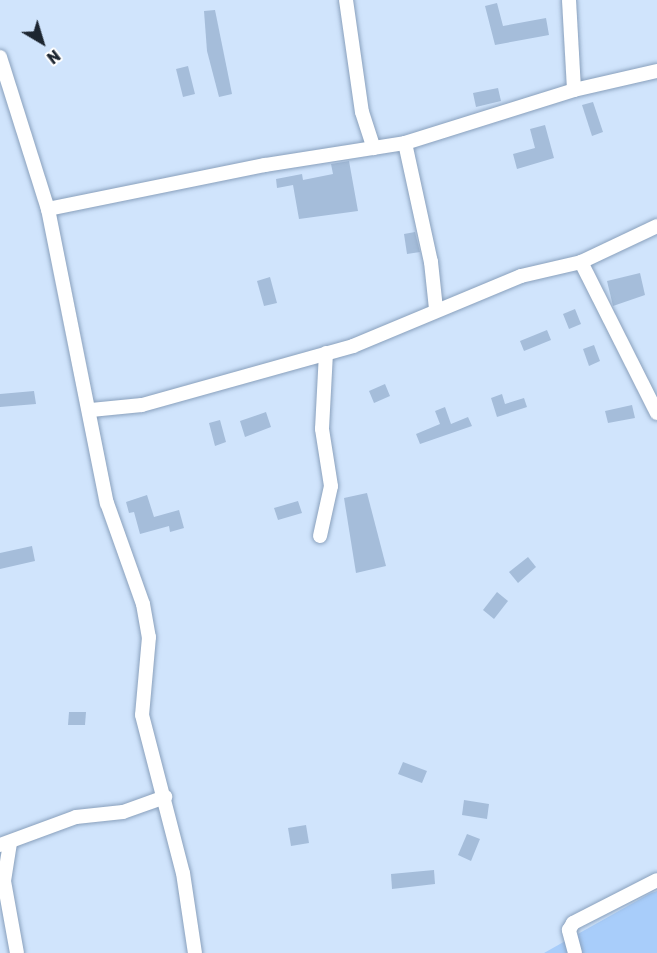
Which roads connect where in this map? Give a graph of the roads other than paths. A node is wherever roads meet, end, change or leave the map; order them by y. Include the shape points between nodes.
1 (346, 0) edge
2 (569, 0) edge
3 (0, 57) edge
4 (657, 72) edge
5 (574, 90) junction
6 (405, 143) junction
7 (375, 148) junction
8 (48, 209) junction
9 (657, 226) edge
10 (581, 261) junction
11 (436, 309) junction
12 (326, 353) junction
13 (91, 410) junction
14 (657, 413) edge
15 (320, 536) dead end
16 (165, 797) junction
17 (5, 844) edge
18 (657, 880) edge
19 (17, 953) edge
20 (195, 953) edge
21 (575, 953) edge

1 - 7 street via 362,112
2 - 5 street
3 - 8 street
4 - 5 street
5 - 6 street
6 - 7 street
6 - 11 street via 427,239
7 - 8 street via 265,165
8 - 13 street
9 - 10 street
10 - 11 street via 521,276
10 - 14 street
11 - 12 street via 392,331
12 - 13 street via 142,405
12 - 15 street via 321,429 331,486
13 - 16 street via 107,503 143,604 149,637 142,716
16 - 17 street via 123,812 76,817
16 - 20 street
17 - 19 street via 3,868
18 - 21 street via 573,923 569,930

